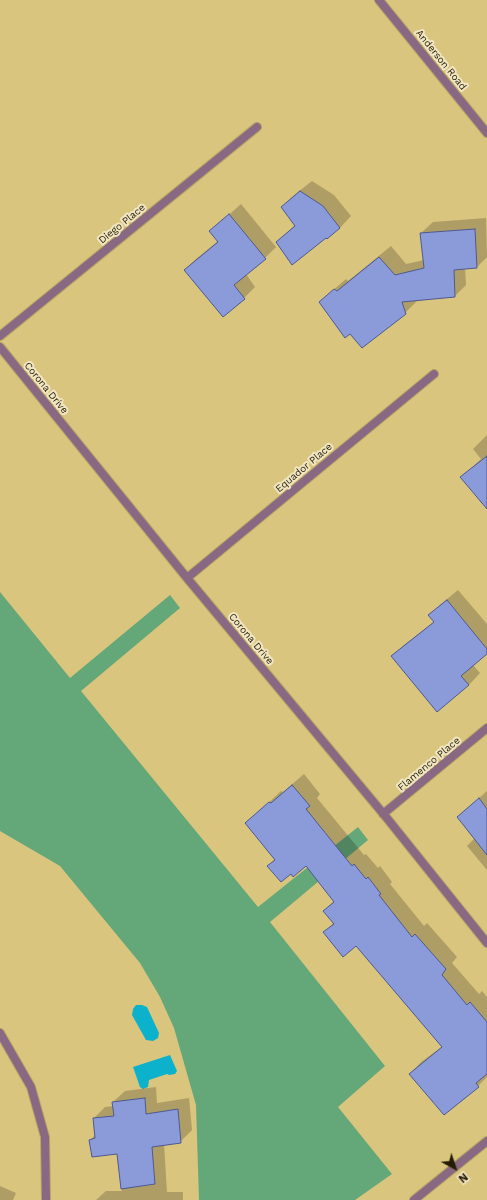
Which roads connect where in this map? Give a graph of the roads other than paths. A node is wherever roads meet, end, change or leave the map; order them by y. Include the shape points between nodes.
1 (379, 0) edge
2 (257, 127) dead end
3 (487, 133) edge
4 (0, 336) edge
5 (0, 347) edge
6 (434, 374) dead end
7 (187, 578) junction
8 (487, 728) edge
9 (383, 814) junction
10 (487, 943) edge
11 (0, 1033) edge
12 (487, 1141) edge
13 (46, 1200) edge
14 (414, 1200) edge

1 - 3 street, Anderson Road
2 - 4 street, Diego Place
5 - 7 street, Corona Drive
6 - 7 street, Equador Place
7 - 9 street, Corona Drive
8 - 9 street, Flamenco Place
9 - 10 street, Corona Drive
11 - 13 street via 31,1086 45,1137
12 - 14 street

